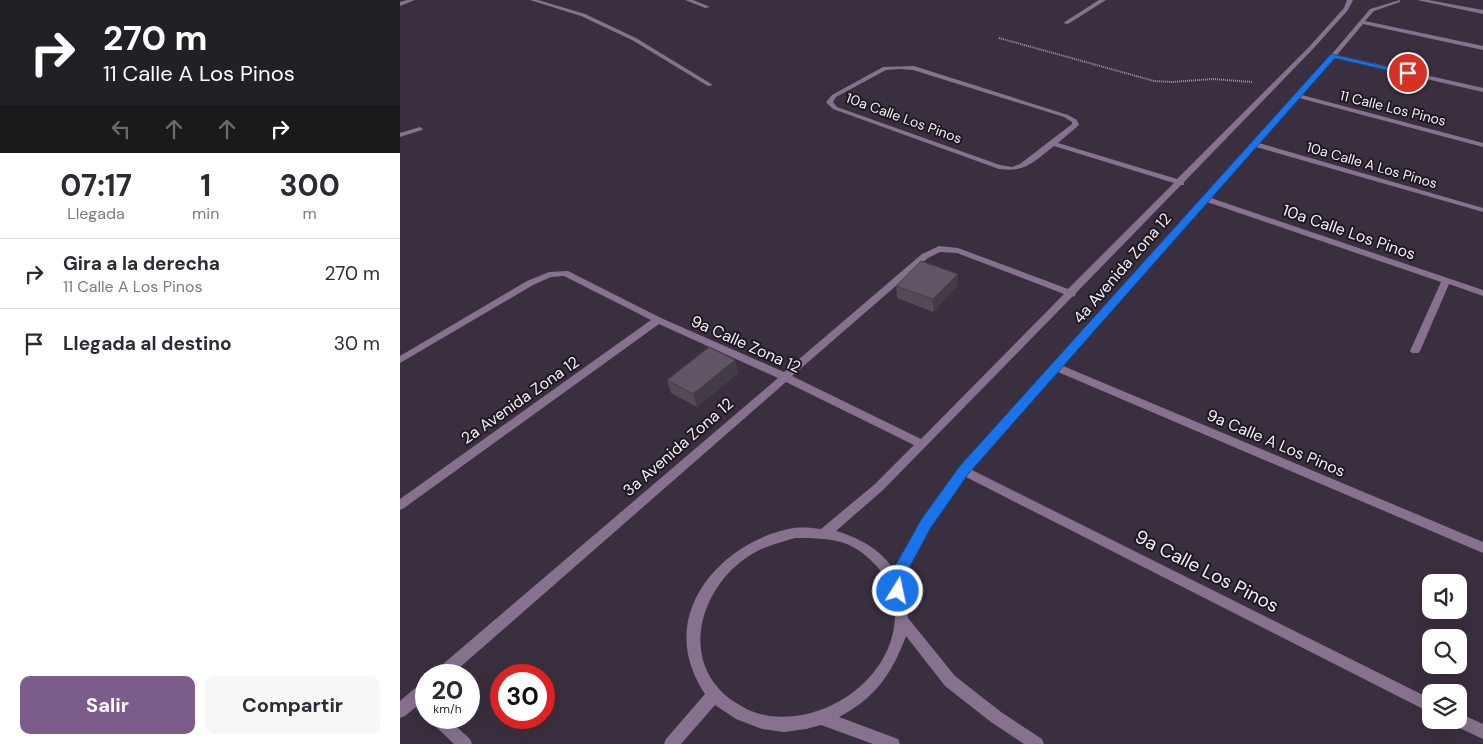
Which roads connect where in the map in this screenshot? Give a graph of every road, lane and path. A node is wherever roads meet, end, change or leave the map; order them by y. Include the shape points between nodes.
1 (412, 0) edge
2 (533, 0) edge
3 (688, 0) edge
4 (1103, 0) edge
5 (1350, 0) edge
6 (1384, 0) edge
7 (1420, 0) edge
8 (1401, 1) edge
9 (400, 4) edge
10 (707, 7) dead end
11 (1483, 12) edge
12 (1361, 22) junction
13 (1066, 23) dead end
14 (999, 38) dead end
15 (1483, 48) edge
16 (1333, 56) junction
17 (710, 85) dead end
18 (1275, 85) junction
19 (1483, 90) edge
20 (1297, 96) junction
21 (420, 129) dead end
22 (400, 135) edge
23 (1052, 143) junction
24 (1254, 144) junction
25 (1483, 144) edge
26 (1180, 183) junction
27 (1205, 199) junction
28 (1483, 210) edge
29 (1446, 280) junction
30 (1483, 293) edge
31 (1072, 294) junction
32 (658, 320) junction
33 (1415, 352) dead end
34 (400, 360) edge
35 (1057, 368) junction
36 (784, 377) junction
37 (922, 444) junction
38 (964, 471) junction
39 (400, 505) edge
40 (826, 533) junction
41 (1483, 548) edge
42 (895, 581) junction
43 (902, 621) junction
44 (454, 664) edge
45 (714, 695) junction
46 (1422, 701) edge
47 (415, 703) edge
48 (400, 711) edge
49 (822, 718) junction
50 (1467, 724) edge
51 (449, 729) edge
52 (1483, 732) edge
53 (465, 744) edge
54 (671, 744) edge
55 (893, 744) edge
56 (1037, 744) edge

1 - 9 street
2 - 17 street via 583,15 634,39
3 - 10 street
4 - 13 street
5 - 18 street, 4a Avenida Zona 12
6 - 8 street
7 - 11 street
8 - 12 street, 4a Avenida Zona 12 via 1372,10
12 - 15 street
12 - 16 street, 4a Avenida Zona 12
14 - 18 path via 1154,81 1213,79
16 - 19 street
16 - 20 street, 4a Avenida Zona 12
18 - 26 street, 4a Avenida Zona 12
20 - 24 street, 4a Avenida Zona 12
20 - 25 street, 11 Calle Los Pinos
21 - 22 street
23 - 23 street, 10a Calle Los Pinos via 1023,166 1012,169 999,167 835,108 829,102 834,96 885,68 914,68 1075,121 1076,124
23 - 26 street
24 - 27 street, 4a Avenida Zona 12
24 - 28 street, 10a Calle A Los Pinos
26 - 31 street, 4a Avenida Zona 12
27 - 29 street, 10a Calle Los Pinos
27 - 35 street, 4a Avenida Zona 12
29 - 30 street, 10a Calle Los Pinos
29 - 33 street
31 - 36 street, 3a Avenida Zona 12 via 958,251 939,249 924,256
31 - 37 street, 4a Avenida Zona 12
32 - 34 street, 9a Calle Zona 12 via 572,275 558,273 530,283
32 - 36 street, 9a Calle Zona 12
32 - 39 street, 2a Avenida Zona 12
35 - 38 street, 4a Avenida Zona 12
35 - 41 street, 9a Calle A Los Pinos
36 - 37 street, 9a Calle Zona 12
36 - 44 street, 3a Avenida Zona 12
37 - 40 street, 4a Avenida Zona 12
38 - 42 street, 4a Avenida Zona 12 via 925,524
38 - 46 street, 9a Calle Los Pinos
40 - 42 street via 854,541 878,558
40 - 45 street via 795,533 764,541 736,557 714,580 698,608 692,638 697,668
42 - 43 street via 901,600
43 - 49 street via 895,650 879,678 854,702
43 - 56 street via 950,681
45 - 49 street via 735,712 762,722 792,724
45 - 54 street
47 - 48 street
49 - 55 street
50 - 52 street
51 - 53 street

